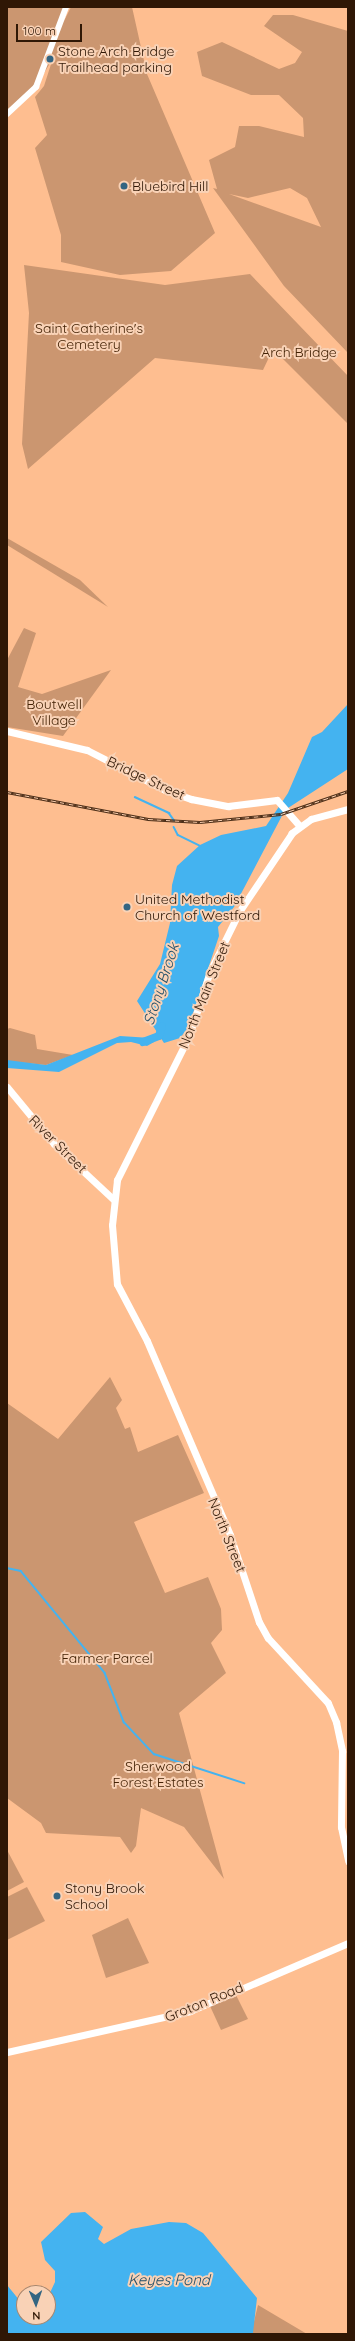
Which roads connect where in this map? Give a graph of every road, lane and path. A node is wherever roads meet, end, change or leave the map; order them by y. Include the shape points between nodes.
1 (66, 7) edge
2 (7, 114) edge
3 (7, 731) edge
4 (348, 809) edge
5 (300, 826) junction
6 (7, 1087) edge
7 (113, 1199) junction
8 (348, 1861) edge
9 (348, 1939) edge
10 (344, 1944) edge
11 (7, 2052) edge

1 - 2 street via 36,87 25,101
3 - 5 main road, Bridge Street via 87,750 165,790 191,799 228,806 281,802
4 - 5 main road, North Main Street via 311,819
5 - 7 main road, North Main Street via 279,849 236,919 209,975 191,1031 117,1180
6 - 7 main road, River Street via 54,1144
7 - 8 main road, North Street via 117,1284 147,1341 230,1535 253,1608 268,1638 319,1692 336,1722 342,1751 341,1827
9 - 10 main road
10 - 11 main road, Groton Road via 190,2011

